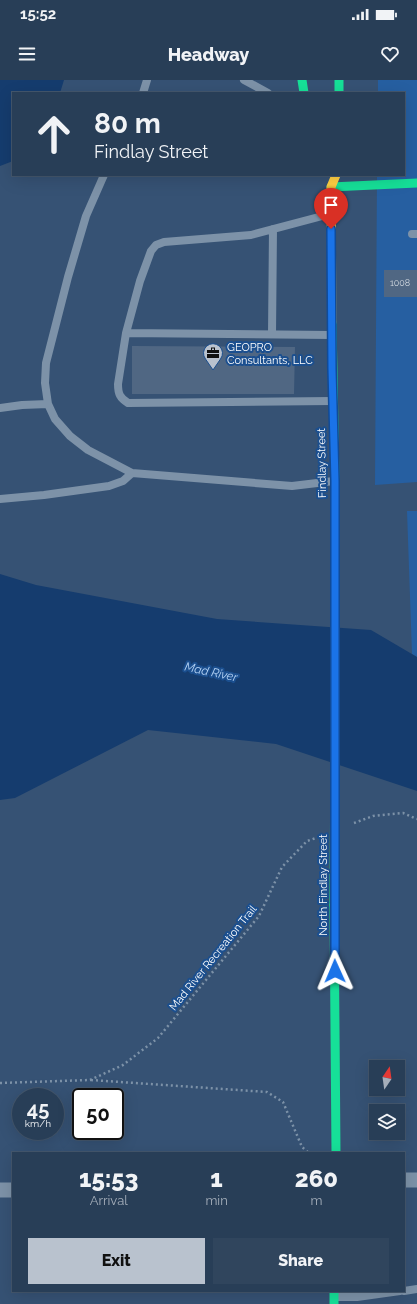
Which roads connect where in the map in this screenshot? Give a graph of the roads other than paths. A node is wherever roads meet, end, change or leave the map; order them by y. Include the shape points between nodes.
1 (147, 80) edge
2 (244, 80) edge
3 (302, 80) edge
4 (340, 80) edge
5 (143, 92) edge
6 (266, 92) edge
7 (304, 92) edge
8 (339, 92) edge
9 (104, 176) edge
10 (325, 176) edge
11 (336, 176) edge
12 (417, 183) edge
13 (331, 187) junction
14 (331, 214) junction
15 (273, 229) junction
16 (126, 333) junction
17 (272, 334) junction
18 (332, 335) junction
19 (333, 401) junction
20 (48, 404) junction
21 (0, 408) edge
22 (132, 473) junction
23 (335, 481) junction
24 (0, 498) edge
25 (335, 738) joint
26 (336, 1152) edge
27 (405, 1180) edge
28 (417, 1180) edge
29 (0, 1190) edge
30 (12, 1190) edge
31 (417, 1289) edge
32 (405, 1290) edge
33 (393, 1292) edge
34 (334, 1298) edge

1 - 5 lane
2 - 6 lane
3 - 7 main road
4 - 8 main road
9 - 20 lane via 86,216 46,363
10 - 13 main road
11 - 13 main road, Findlay Street
12 - 13 main road
13 - 14 main road, Findlay Street
14 - 15 lane
14 - 18 main road, Findlay Street
15 - 16 lane via 251,235 164,242 156,245 142,272
15 - 17 lane
16 - 17 lane
16 - 19 lane via 118,384 121,399 128,403
17 - 18 lane
18 - 19 main road, Findlay Street
19 - 23 main road, Findlay Street
20 - 21 lane
20 - 22 lane via 55,419 70,436 88,450
22 - 23 lane via 292,486
22 - 24 lane via 123,481 109,486
23 - 25 main road, Findlay Street
25 - 26 main road, North Findlay Street, bridge
27 - 28 street
29 - 30 street
31 - 32 lane
33 - 34 lane

